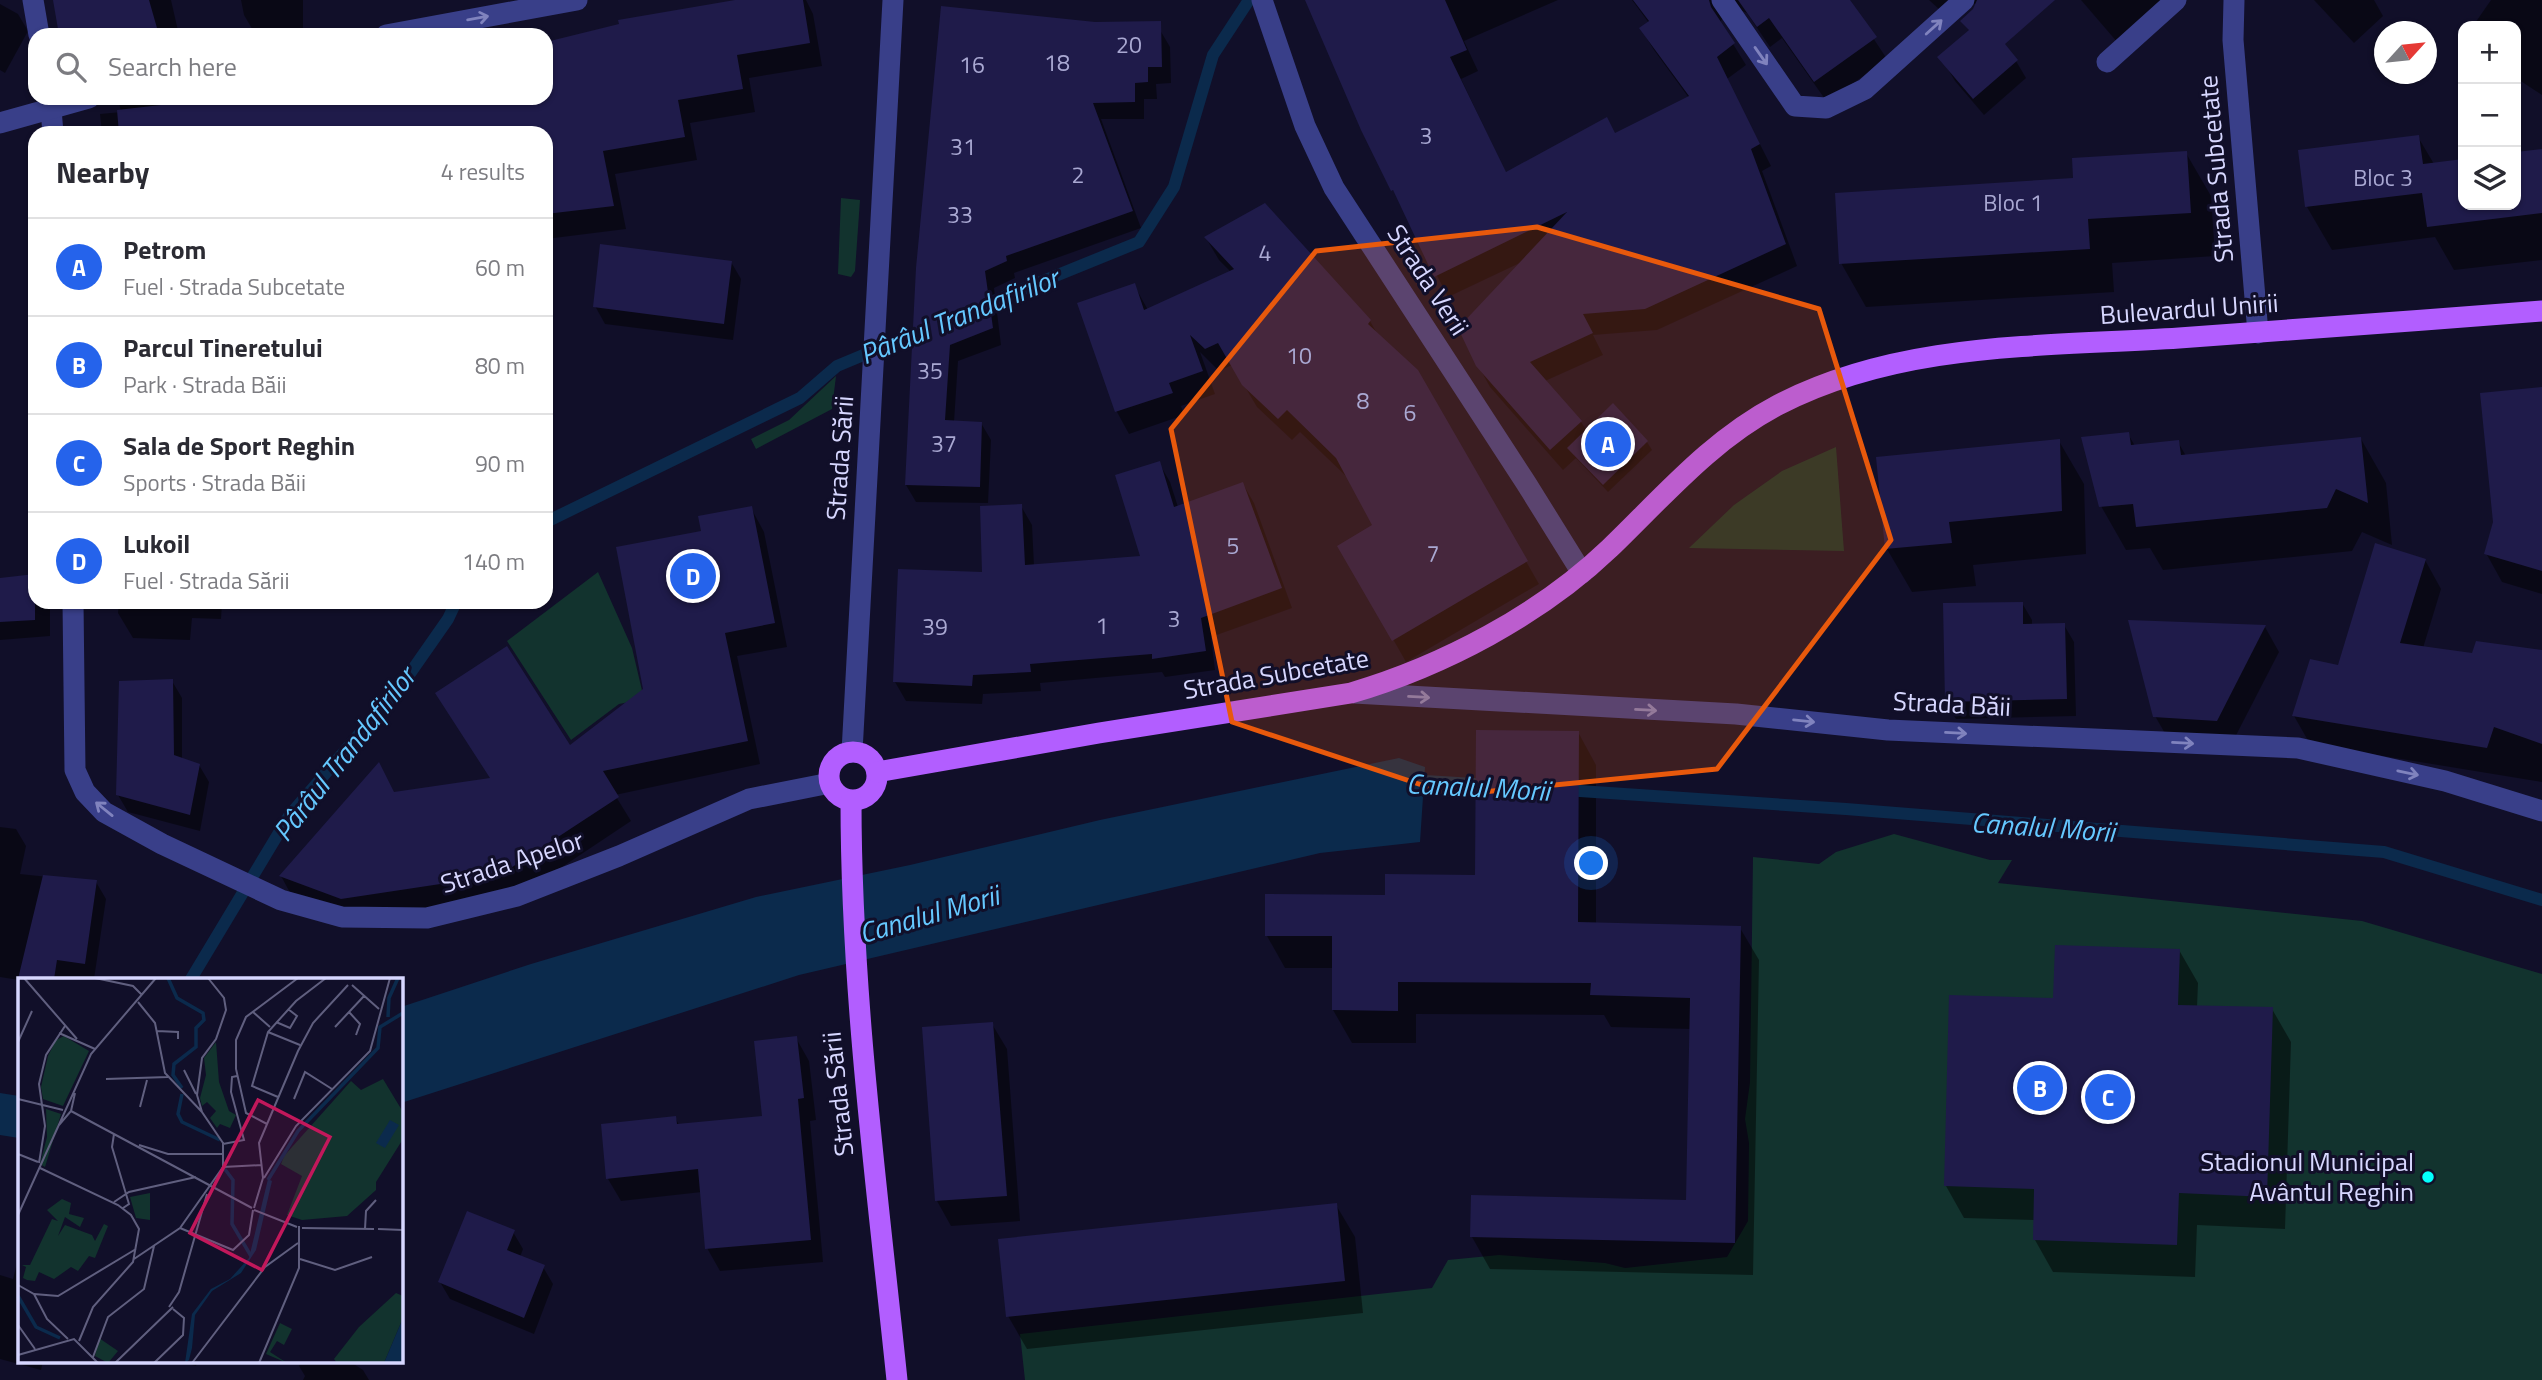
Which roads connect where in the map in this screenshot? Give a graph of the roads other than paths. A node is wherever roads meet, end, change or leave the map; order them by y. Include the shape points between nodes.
1 (33, 0) edge
2 (893, 0) edge
3 (1262, 0) edge
4 (1722, 0) edge
5 (1964, 0) edge
6 (2176, 0) edge
7 (2234, 0) edge
8 (569, 1) edge
9 (38, 28) edge
10 (424, 28) edge
11 (2107, 62) dead end
12 (48, 105) edge
13 (51, 105) edge
14 (0, 123) edge
15 (53, 126) edge
16 (2542, 311) edge
17 (2258, 333) junction
18 (1842, 377) joint
19 (1582, 573) junction
20 (73, 609) edge
21 (1351, 693) junction
22 (852, 752) junction
23 (877, 772) junction
24 (830, 783) junction
25 (850, 801) junction
26 (2542, 811) edge
27 (897, 1380) edge

1 - 9 street
2 - 22 street, Strada Sării
3 - 19 street, Strada Verii via 1305,127 1334,188
4 -> 5 street via 1795,106 1826,108 1865,89
6 - 11 street
7 - 17 street, Strada Subcetate via 2233,40
10 -> 8 street
12 - 14 street
13 - 15 street
16 - 17 main road, Bulevardul Unirii
17 - 18 main road, Bulevardul Unirii via 1945,353
18 - 19 main road, Strada Subcetate via 1777,405 1715,446
19 - 21 main road, Strada Subcetate via 1527,612 1460,650 1389,682
24 -> 20 street, Strada Apelor via 749,799 517,895 427,918 342,916 281,900 162,844 104,812 85,792 75,770
21 - 23 main road, Strada Subcetate
21 -> 26 street, Strada Băii via 1736,715 1888,730 2298,748 2445,780
22 - 23 main road via 871,760
22 - 24 main road via 834,762
23 - 25 main road via 872,793
24 - 25 main road via 837,795
25 - 27 main road, Strada Sării via 858,1012

